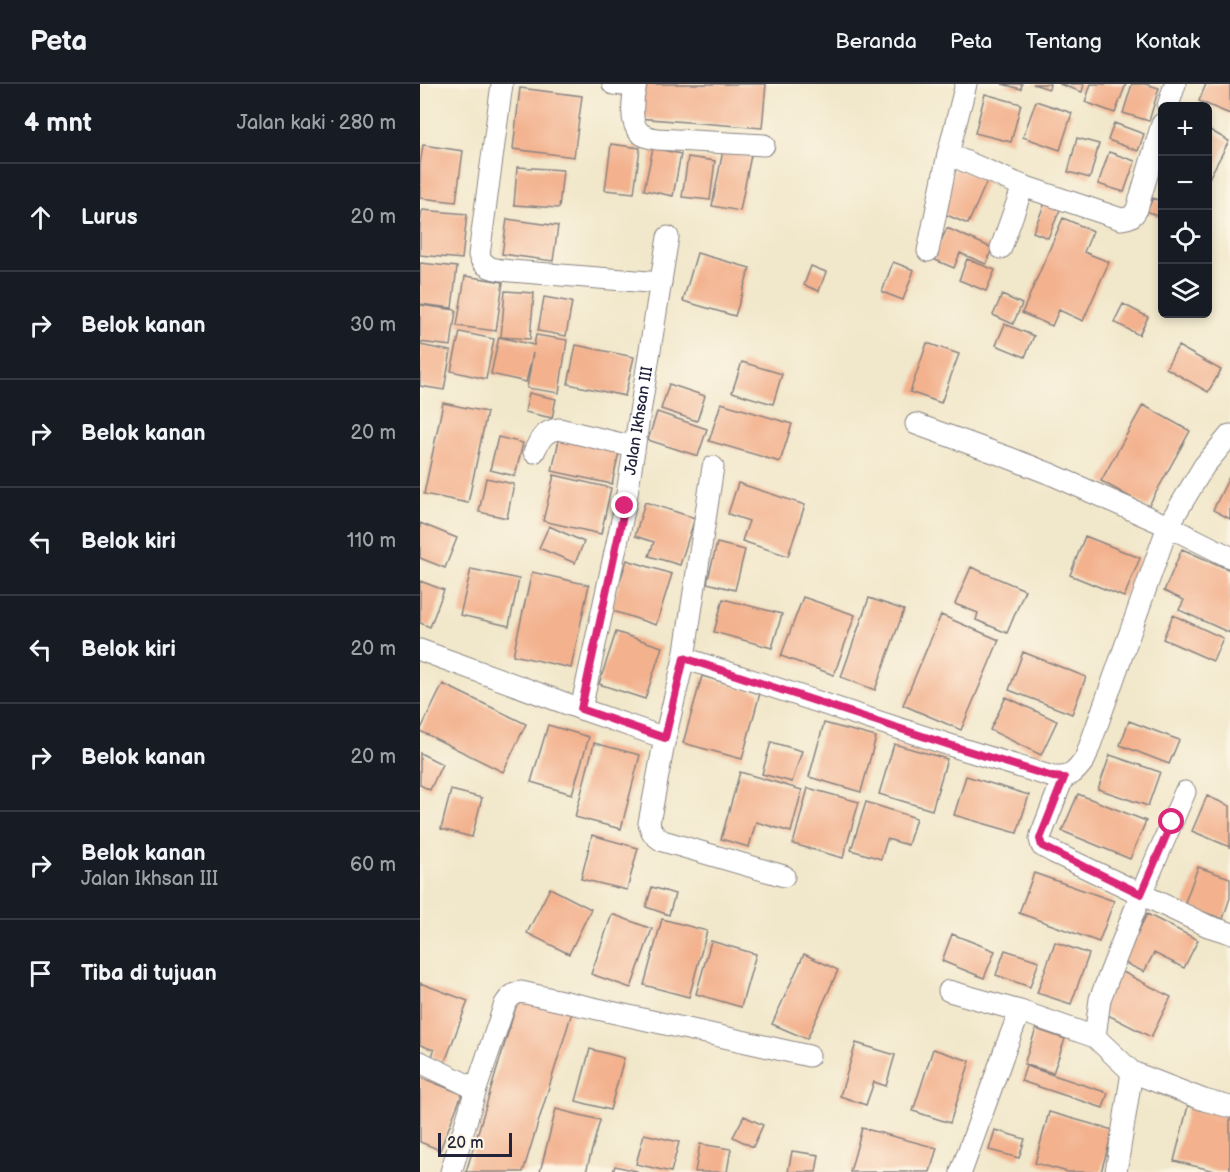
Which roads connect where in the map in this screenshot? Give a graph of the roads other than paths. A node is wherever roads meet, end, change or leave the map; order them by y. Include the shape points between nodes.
1 (502, 84) edge
2 (612, 84) edge
3 (966, 84) edge
4 (1175, 84) edge
5 (636, 85) edge
6 (1169, 102) edge
7 (1158, 138) edge
8 (764, 145) dead end
9 (948, 154) junction
10 (1023, 186) junction
11 (668, 237) dead end
12 (1001, 248) dead end
13 (928, 251) dead end
14 (661, 283) junction
15 (916, 424) dead end
16 (1230, 435) edge
17 (634, 447) junction
18 (534, 452) dead end
19 (713, 466) dead end
20 (1168, 526) junction
21 (1230, 557) edge
22 (420, 650) edge
23 (684, 658) junction
24 (581, 709) junction
25 (665, 738) junction
26 (1064, 778) junction
27 (1185, 792) dead end
28 (784, 876) dead end
29 (1141, 894) junction
30 (1230, 933) edge
31 (949, 991) dead end
32 (1020, 1011) junction
33 (1095, 1037) junction
34 (809, 1056) dead end
35 (420, 1062) edge
36 (1132, 1072) junction
37 (477, 1089) junction
38 (1230, 1107) edge
39 (452, 1172) edge
40 (961, 1172) edge
41 (1116, 1172) edge

1 - 14 street via 479,259 484,265 511,271
2 - 5 street
3 - 9 street
4 - 6 street
5 - 8 street via 635,126 645,136
7 - 10 street via 1137,209 1128,218
9 - 10 street
9 - 13 street
10 - 12 street
11 - 14 street, Jalan Ikhsan III
14 - 17 street, Jalan Ikhsan III
15 - 20 street via 1053,475
16 - 20 street via 1204,466
17 - 18 street via 553,429 539,440
17 - 24 street, Jalan Ikhsan III
19 - 23 street
20 - 21 street
20 - 26 street via 1085,759
22 - 24 street
23 - 25 street
23 - 26 street via 973,753
24 - 25 street
25 - 28 street via 649,823 656,837
26 - 29 street via 1040,839 1042,846
27 - 29 street
29 - 30 street
29 - 33 street via 1100,999
31 - 32 street
32 - 33 street
32 - 40 street
33 - 36 street
34 - 37 street via 521,992 510,996 505,1004
35 - 37 street
36 - 38 street
36 - 41 street
37 - 39 street

